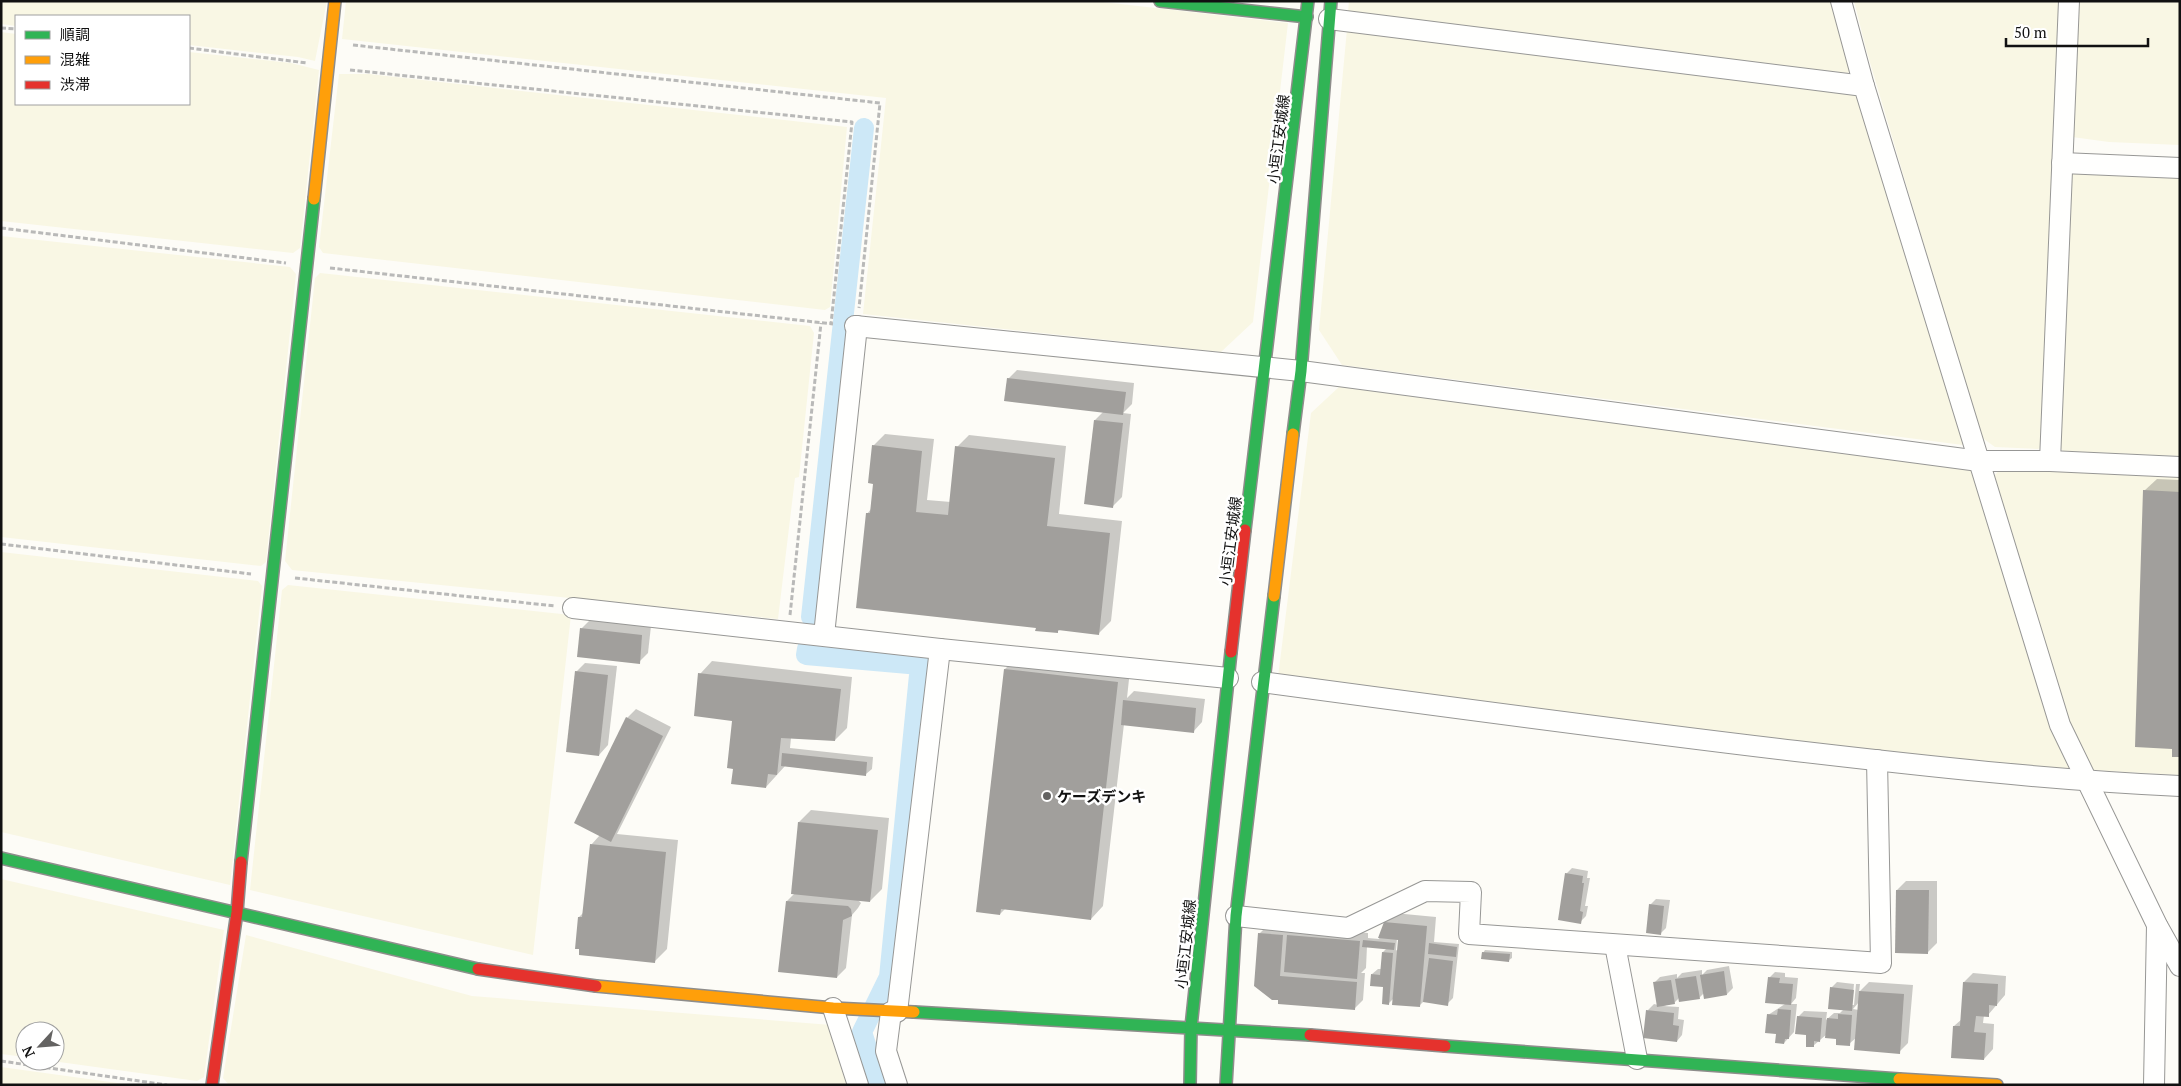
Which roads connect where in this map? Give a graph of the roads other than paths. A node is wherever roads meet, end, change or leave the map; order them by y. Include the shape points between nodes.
1 (335, 1) edge
2 (1160, 1) edge
3 (1308, 1) edge
4 (1841, 1) edge
5 (2069, 1) edge
6 (1330, 10) edge
7 (1307, 17) junction
8 (1864, 86) junction
9 (2062, 163) junction
10 (2180, 168) edge
11 (1266, 367) junction
12 (1301, 371) junction
13 (1980, 461) junction
14 (2050, 461) junction
15 (2180, 467) edge
16 (573, 608) dead end
17 (824, 635) junction
18 (940, 649) junction
19 (1228, 678) junction
20 (1262, 682) junction
21 (1877, 760) junction
22 (2086, 782) junction
23 (2180, 786) edge
24 (1, 858) edge
25 (237, 912) junction
26 (1236, 916) junction
27 (2158, 925) junction
28 (1615, 945) junction
29 (2180, 966) edge
30 (834, 1008) junction
31 (892, 1012) junction
32 (1191, 1027) junction
33 (1229, 1029) junction
34 (1637, 1059) junction
35 (212, 1085) edge
36 (858, 1085) edge
37 (897, 1085) edge
38 (1190, 1085) edge
39 (1226, 1085) edge
40 (1997, 1085) edge
41 (2154, 1085) edge

1 - 25 street via 274,576 245,814
2 - 7 street
3 - 7 street, 小垣江安城線
4 - 8 street
5 - 9 street
6 - 8 street
6 - 12 street
7 - 11 street, 小垣江安城線
8 - 13 street
9 - 10 street
9 - 14 street
11 - 12 street
11 - 17 street via 856,326
11 - 19 street, 小垣江安城線
12 - 13 street
12 - 20 street
13 - 14 street
13 - 22 street via 2060,725
14 - 15 street
16 - 17 street
17 - 18 street
18 - 19 street
18 - 31 street
19 - 32 street, 小垣江安城線
20 - 21 street via 1632,732
20 - 26 street
21 - 22 street
21 - 28 street via 1880,963
22 - 23 street
22 - 27 street
24 - 25 street
25 - 30 street via 480,969 586,985
25 - 35 street
26 - 28 street via 1348,928 1426,891 1471,892 1469,934
26 - 33 street
27 - 29 street
27 - 41 street
28 - 34 street
30 - 31 street
30 - 36 street
31 - 32 street
31 - 37 street via 886,1051
32 - 33 street
32 - 38 street, 小垣江安城線
33 - 34 street
33 - 39 street
34 - 40 street

